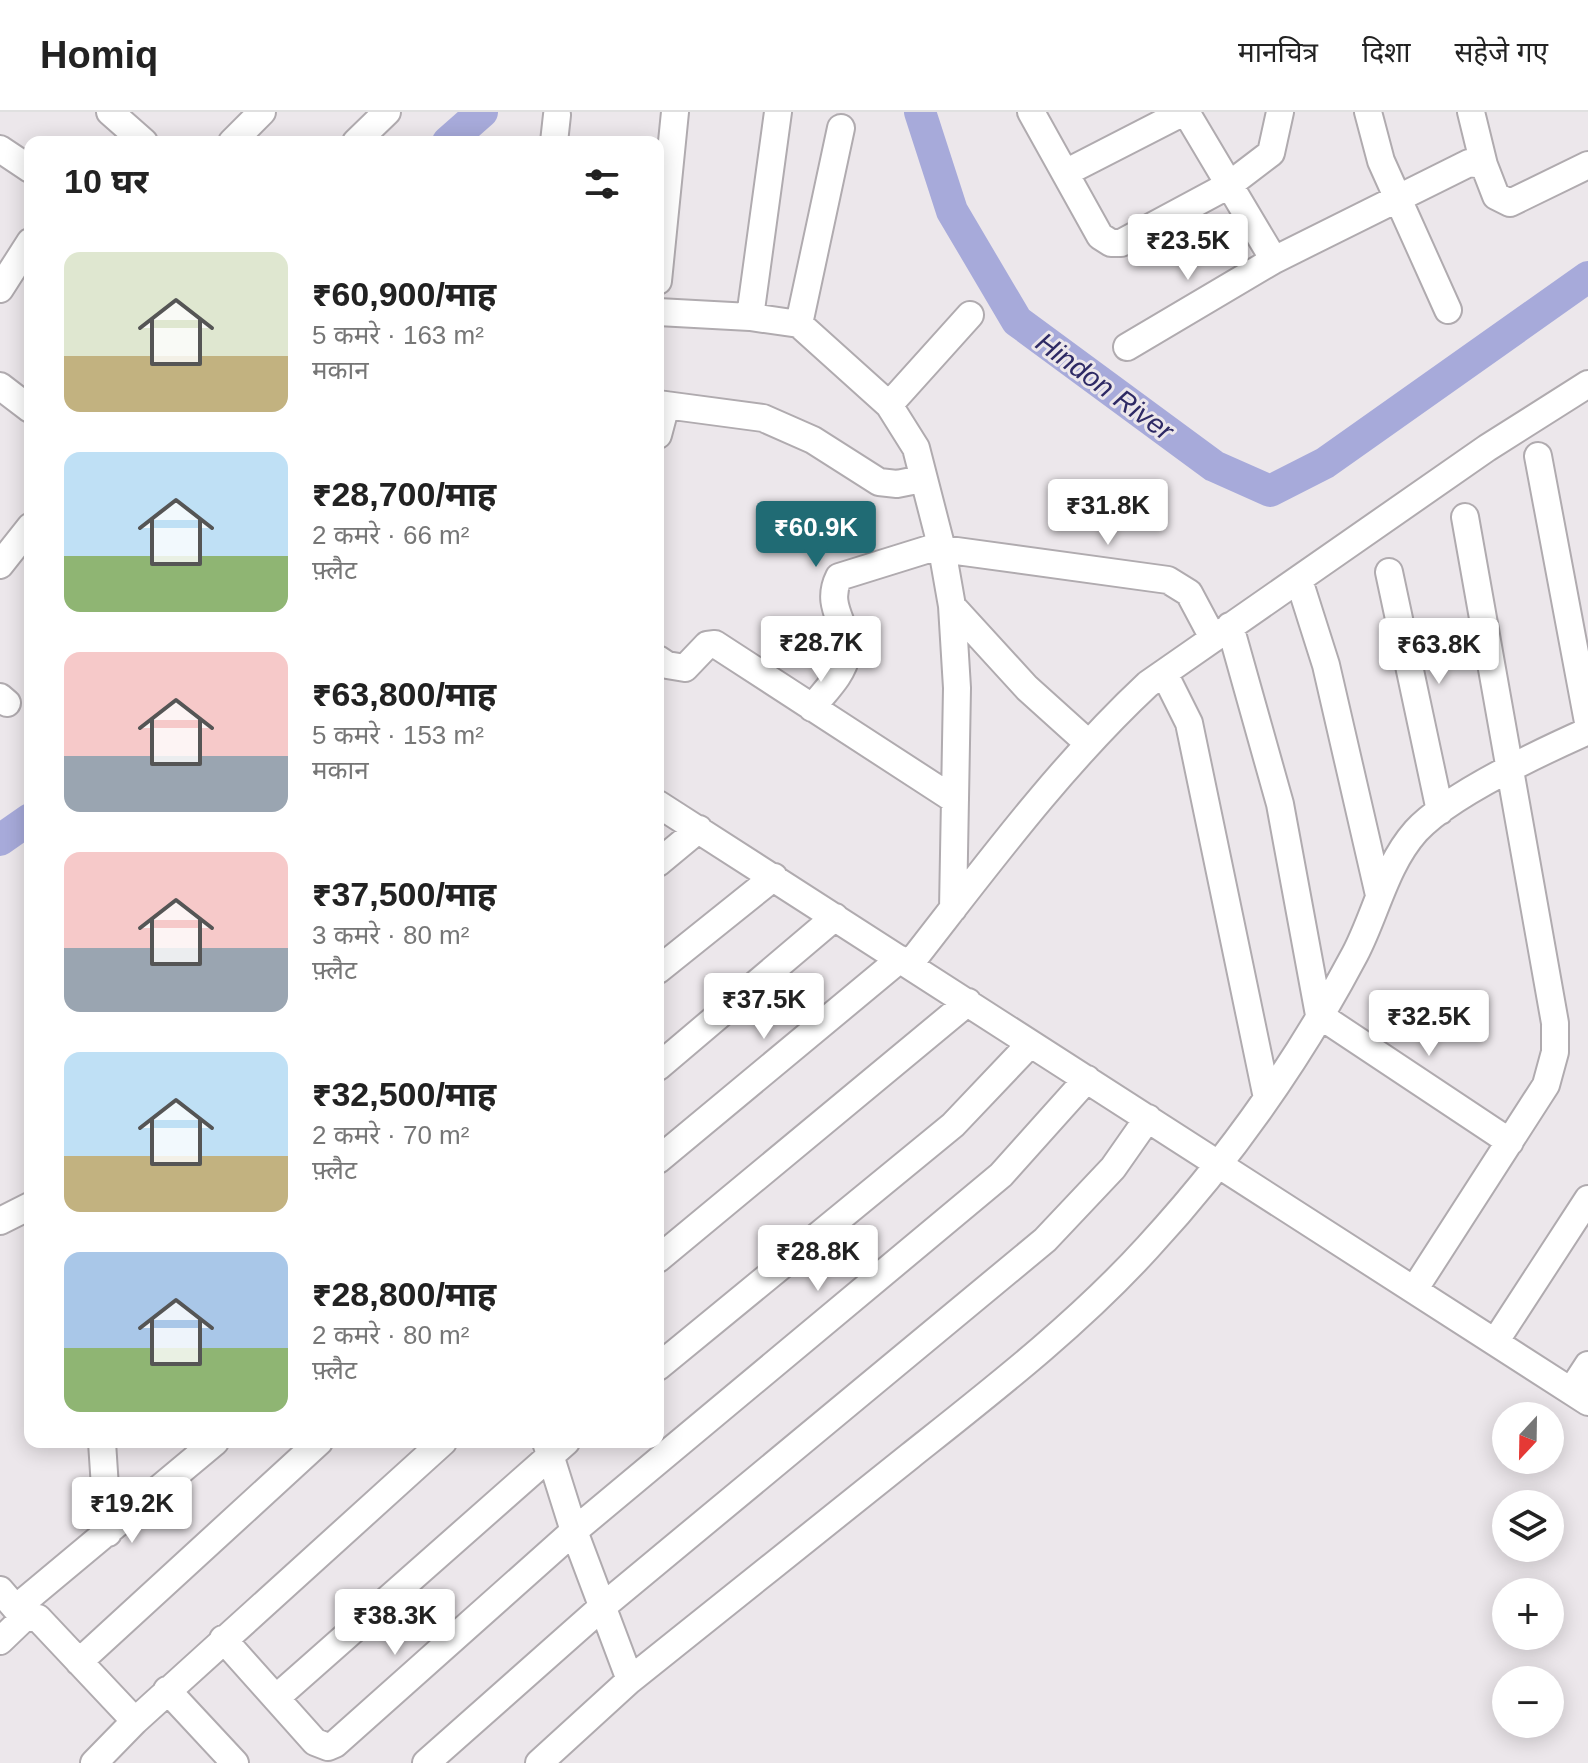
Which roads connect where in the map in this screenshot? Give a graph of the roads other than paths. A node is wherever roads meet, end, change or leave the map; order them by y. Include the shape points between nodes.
1 (110, 112) edge
2 (262, 112) edge
3 (387, 112) edge
4 (675, 112) edge
5 (778, 112) edge
6 (1031, 112) edge
7 (1185, 112) edge
8 (1280, 112) edge
9 (1368, 112) edge
10 (1471, 112) edge
11 (557, 115) dead end
12 (841, 128) dead end
13 (137, 136) edge
14 (238, 136) edge
15 (362, 136) edge
16 (555, 136) edge
17 (0, 149) edge
18 (24, 165) edge
19 (1484, 165) junction
20 (1588, 165) edge
21 (1065, 173) junction
22 (1229, 185) junction
23 (1399, 198) junction
24 (664, 221) edge
25 (15, 253) edge
26 (1274, 260) junction
27 (0, 289) edge
28 (1448, 310) dead end
29 (664, 312) edge
30 (970, 315) dead end
31 (750, 317) junction
32 (799, 324) junction
33 (1127, 347) dead end
34 (1588, 384) edge
35 (0, 386) edge
36 (24, 401) edge
37 (664, 405) edge
38 (889, 405) junction
39 (1538, 456) dead end
40 (922, 479) junction
41 (1465, 517) dead end
42 (24, 535) edge
43 (942, 549) junction
44 (0, 565) edge
45 (1389, 572) dead end
46 (1299, 580) junction
47 (952, 606) junction
48 (1222, 632) junction
49 (664, 663) edge
50 (1164, 673) junction
51 (812, 708) junction
52 (1588, 722) edge
53 (1588, 731) edge
54 (1088, 743) junction
55 (1508, 770) junction
56 (955, 800) junction
57 (664, 808) edge
58 (1440, 811) junction
59 (699, 829) junction
60 (664, 858) edge
61 (774, 877) junction
62 (1379, 895) junction
63 (953, 909) junction
64 (835, 917) junction
65 (905, 962) junction
66 (664, 965) edge
67 (968, 1002) junction
68 (1319, 1015) junction
69 (1030, 1044) junction
70 (664, 1062) edge
71 (1087, 1079) junction
72 (1267, 1098) junction
73 (1148, 1118) junction
74 (1510, 1142) junction
75 (664, 1155) edge
76 (1220, 1166) junction
77 (1588, 1199) edge
78 (24, 1209) edge
79 (0, 1221) edge
80 (664, 1254) edge
81 (1414, 1290) junction
82 (1495, 1342) junction
83 (664, 1362) edge
84 (1588, 1365) edge
85 (1580, 1397) edge
86 (102, 1448) edge
87 (208, 1448) edge
88 (312, 1448) edge
89 (436, 1448) edge
90 (552, 1448) edge
91 (554, 1448) edge
92 (574, 1531) junction
93 (108, 1533) junction
94 (13, 1605) edge
95 (601, 1608) junction
96 (223, 1639) junction
97 (0, 1641) edge
98 (79, 1662) junction
99 (630, 1680) junction
100 (167, 1690) junction
101 (276, 1698) junction
102 (135, 1721) junction
103 (94, 1763) edge
104 (235, 1763) edge
105 (426, 1763) edge
106 (539, 1763) edge

1 - 13 street
2 - 14 street
3 - 15 street
4 - 24 street
5 - 31 street
6 - 21 street
7 - 21 street
7 - 22 street
8 - 22 street via 1271,153
9 - 23 street via 1381,161
10 - 19 street
11 - 16 street
12 - 32 street
17 - 18 street
19 - 20 street via 1496,196 1510,203
19 - 23 street via 1469,163
21 - 22 street via 1100,236 1111,243 1121,243
22 - 26 street
23 - 26 street
23 - 28 street
25 - 27 street
26 - 33 street
29 - 31 street
30 - 38 street
31 - 32 street
32 - 38 street
34 - 46 street
35 - 36 street
37 - 40 street via 763,418 813,440 879,482
38 - 40 street via 916,448
39 - 52 street
40 - 43 street
41 - 55 street
42 - 44 street
43 - 47 street
43 - 48 street via 1168,580 1189,593
43 - 51 street via 839,577 833,600 846,656
45 - 58 street
46 - 48 street
46 - 62 street via 1326,665
47 - 54 street via 1027,688
47 - 56 street
48 - 50 street
48 - 68 street via 1280,804
49 - 51 street via 685,668 707,645 715,644
50 - 54 street
50 - 72 street via 1189,723
51 - 56 street
53 - 55 street
54 - 63 street
55 - 58 street
55 - 74 street via 1552,1008 1555,1052 1546,1085
56 - 63 street
57 - 59 street
58 - 62 street via 1402,849
59 - 60 street
59 - 61 street
61 - 64 street
61 - 66 street
62 - 68 street via 1356,952
63 - 65 street
64 - 65 street
64 - 70 street
65 - 67 street
65 - 75 street
67 - 69 street
67 - 80 street
68 - 72 street
68 - 74 street
69 - 71 street
69 - 83 street via 953,1125
71 - 73 street
71 - 92 street via 1001,1175
72 - 76 street
73 - 76 street
73 - 95 street via 1113,1168 1045,1240
74 - 81 street
76 - 81 street
76 - 99 street via 1146,1250 1040,1352
77 - 82 street
78 - 79 street
81 - 82 street
82 - 85 street
84 - 85 street
86 - 93 street
87 - 93 street
88 - 98 street
89 - 96 street
90 - 101 street
91 - 92 street
92 - 95 street
92 - 101 street via 335,1744 315,1742
93 - 94 street
94 - 97 street
94 - 98 street via 38,1618
95 - 99 street
95 - 105 street
96 - 100 street
96 - 101 street
98 - 102 street
99 - 106 street
100 - 102 street
100 - 104 street
102 - 103 street

